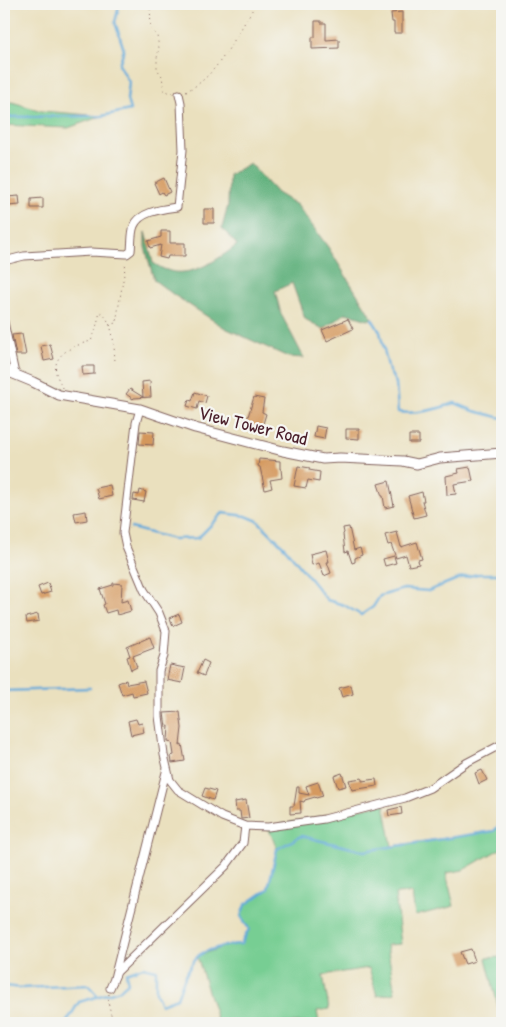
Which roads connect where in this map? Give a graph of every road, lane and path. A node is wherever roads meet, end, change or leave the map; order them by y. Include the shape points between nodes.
1 (150, 4) edge
2 (256, 4) edge
3 (179, 94) junction
4 (127, 254) junction
5 (4, 261) edge
6 (4, 322) edge
7 (110, 326) junction
8 (115, 362) dead end
9 (4, 370) edge
10 (15, 374) junction
11 (59, 395) junction
12 (140, 409) junction
13 (502, 453) edge
14 (502, 744) edge
15 (167, 768) junction
16 (245, 826) junction
17 (108, 1001) dead end
18 (113, 1023) edge

1 - 3 path via 151,28 160,48 157,69 162,76 164,91
2 - 3 path via 211,75 196,87
3 - 4 street via 183,150 177,206 140,218 134,226 131,251
4 - 5 street via 91,252 24,256
4 - 7 path via 116,323
6 - 10 street
7 - 8 path
7 - 11 path via 106,316 100,312 91,341 65,351 57,361 56,372 62,387
9 - 10 street, View Tower Road
10 - 11 street, View Tower Road
11 - 12 street, View Tower Road
12 - 13 street, View Tower Road via 195,428 323,459 417,464 440,458
12 - 15 street via 123,533 144,590 160,613 166,631 159,671 160,716
14 - 16 street via 430,788 405,798 324,819 268,827
15 - 16 street via 170,780 178,790
15 - 16 street via 111,985 117,972 144,944 226,866 243,843
17 - 18 path

